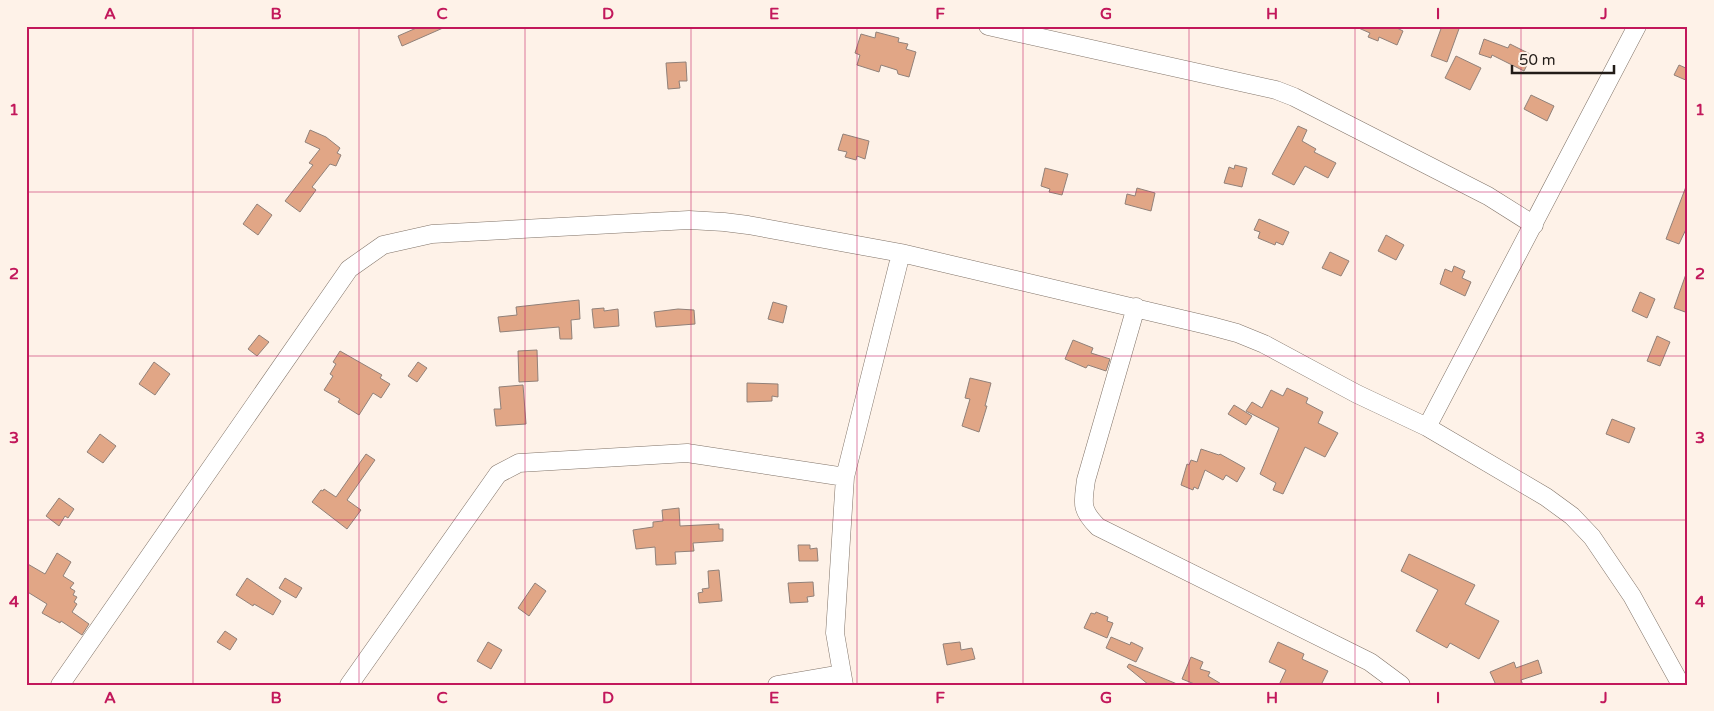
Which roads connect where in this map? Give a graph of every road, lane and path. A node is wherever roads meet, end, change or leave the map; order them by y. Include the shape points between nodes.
1 (988, 26) edge
2 (1637, 26) edge
3 (1534, 224) junction
4 (902, 253) junction
5 (1136, 308) junction
6 (1427, 427) junction
7 (845, 477) junction
8 (843, 679) edge
9 (60, 685) edge
10 (349, 685) edge
11 (777, 685) edge
12 (1401, 685) edge
13 (1681, 685) edge

1 - 3 street via 1276,90 1440,171
2 - 3 street
3 - 6 street
4 - 5 street
4 - 7 street
4 - 9 street via 748,225 689,220 432,234 383,245 349,269
5 - 6 street via 1211,326 1264,344
5 - 12 street via 1086,480 1083,501 1086,515 1098,527 1370,662
6 - 13 street via 1546,497 1572,516 1592,537 1632,596
7 - 8 street via 835,633
7 - 10 street via 687,453 519,463 498,474
8 - 11 street

